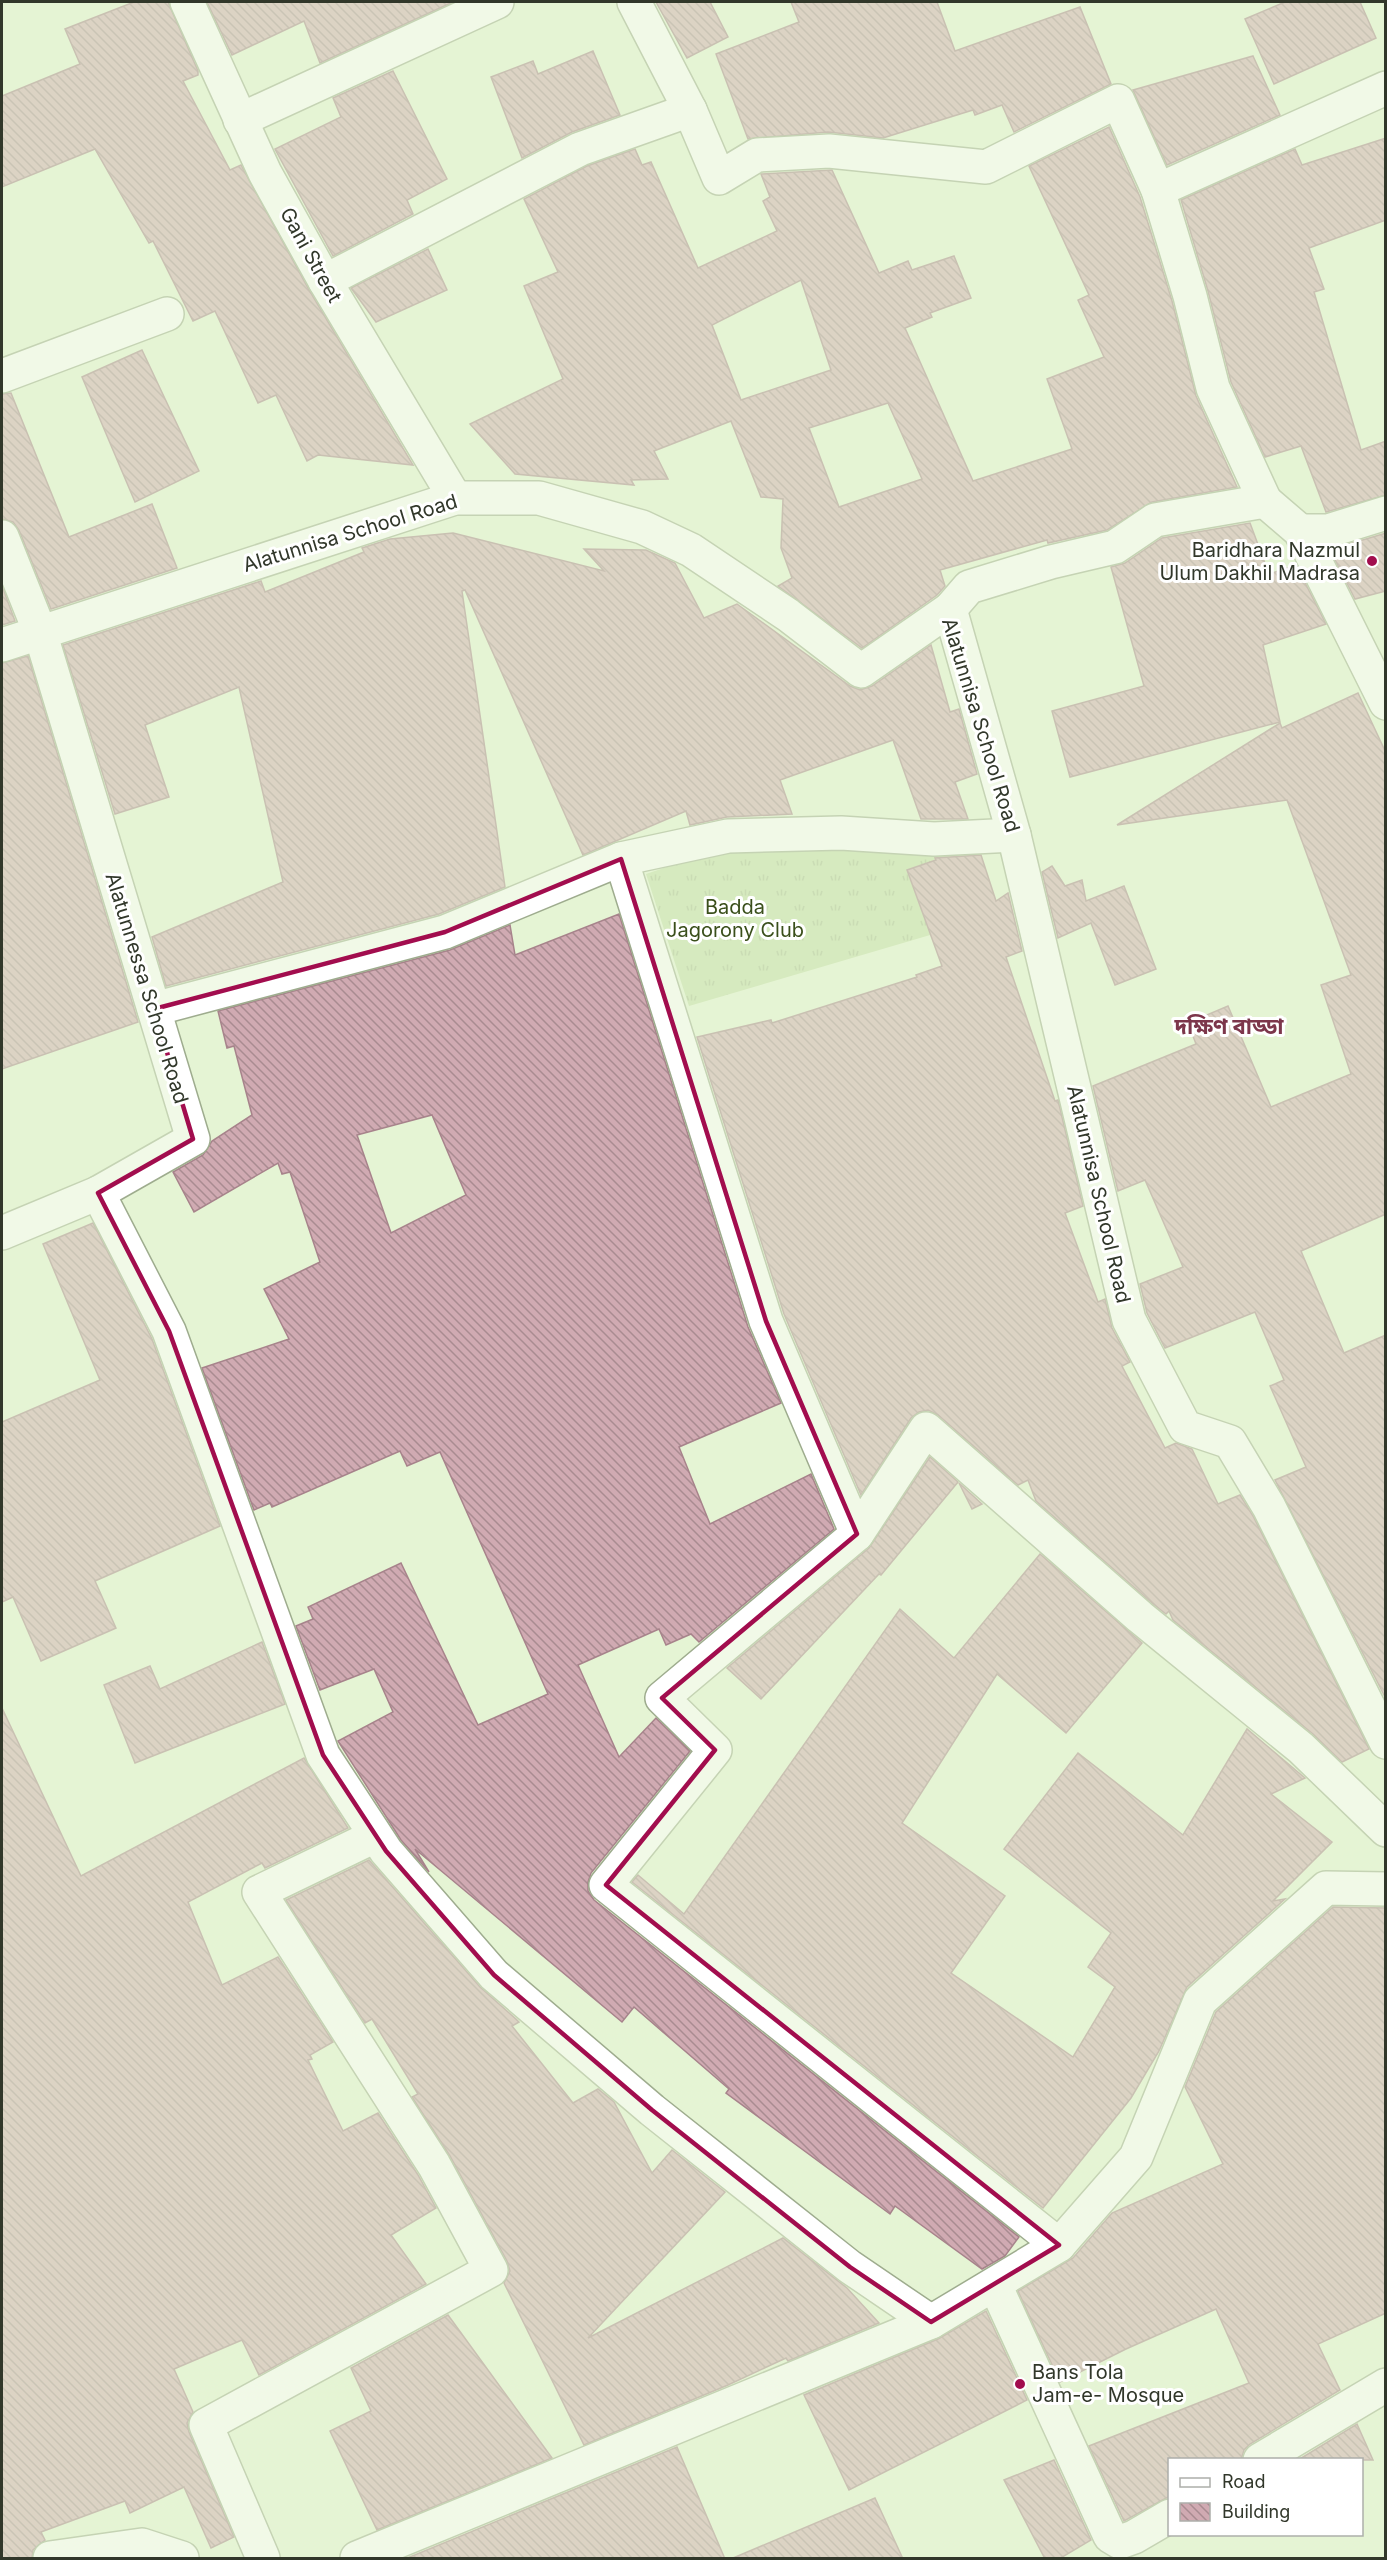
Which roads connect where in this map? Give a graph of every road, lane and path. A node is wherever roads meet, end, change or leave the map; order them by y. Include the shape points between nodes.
1 (187, 2) edge
2 (497, 2) edge
3 (634, 2) edge
4 (1386, 88) edge
5 (690, 110) junction
6 (240, 120) junction
7 (1158, 190) junction
8 (325, 281) junction
9 (167, 314) dead end
10 (2, 376) edge
11 (455, 498) junction
12 (1265, 501) junction
13 (1386, 513) edge
14 (1300, 531) junction
15 (2, 537) edge
16 (950, 609) junction
17 (40, 632) junction
18 (2, 645) edge
19 (1386, 703) edge
20 (1014, 835) junction
21 (621, 859) junction
22 (154, 1008) junction
23 (98, 1193) junction
24 (2, 1233) edge
25 (857, 1534) junction
26 (1386, 1742) edge
27 (1386, 1830) edge
28 (375, 1836) junction
29 (1386, 1888) edge
30 (1059, 2245) junction
31 (995, 2285) junction
32 (931, 2322) junction
33 (1386, 2385) edge
34 (1263, 2458) edge
35 (1168, 2517) edge
36 (50, 2559) edge
37 (182, 2559) edge
38 (263, 2559) edge
39 (357, 2559) edge

1 - 6 street, Gani Street
2 - 6 street
3 - 5 street
4 - 7 street
5 - 7 street via 719,178 757,155 829,151 986,167 1118,101
5 - 8 street via 580,149
6 - 8 street, Gani Street
7 - 12 street via 1213,388
8 - 11 street, Gani Street
9 - 10 street
11 - 16 street, Alatunnisa School Road via 539,498 642,527 691,550 788,615 861,671
11 - 17 street, Alatunnisa School Road
12 - 14 street
12 - 16 street via 1155,520 1115,547 969,587
13 - 14 street via 1328,531
14 - 19 street
15 - 17 street, Alatunnessa School Road
16 - 20 street, Alatunnisa School Road
17 - 18 street, Alatunnisa School Road
17 - 22 street, Alatunnessa School Road
20 - 21 street via 934,839 841,833 728,836
20 - 26 street, Alatunnisa School Road via 1129,1320 1185,1427 1230,1442 1274,1517
21 - 22 street via 445,932
21 - 25 street via 766,1321
22 - 23 street, Alatunnessa School Road via 193,1139
23 - 24 street, Alatunnessa School Road
23 - 28 street via 169,1331 323,1755
25 - 27 street via 926,1429 1140,1617 1301,1748
25 - 30 street via 662,1698 715,1750 606,1885
28 - 32 street via 494,1975 652,2110 823,2246
28 - 38 street via 259,1892 434,2165 491,2270 206,2425
29 - 30 street via 1326,1888 1200,2001 1136,2157
30 - 31 street
31 - 32 street
31 - 35 street via 1110,2536 1120,2542
32 - 39 street
33 - 34 street
36 - 37 street via 142,2545

